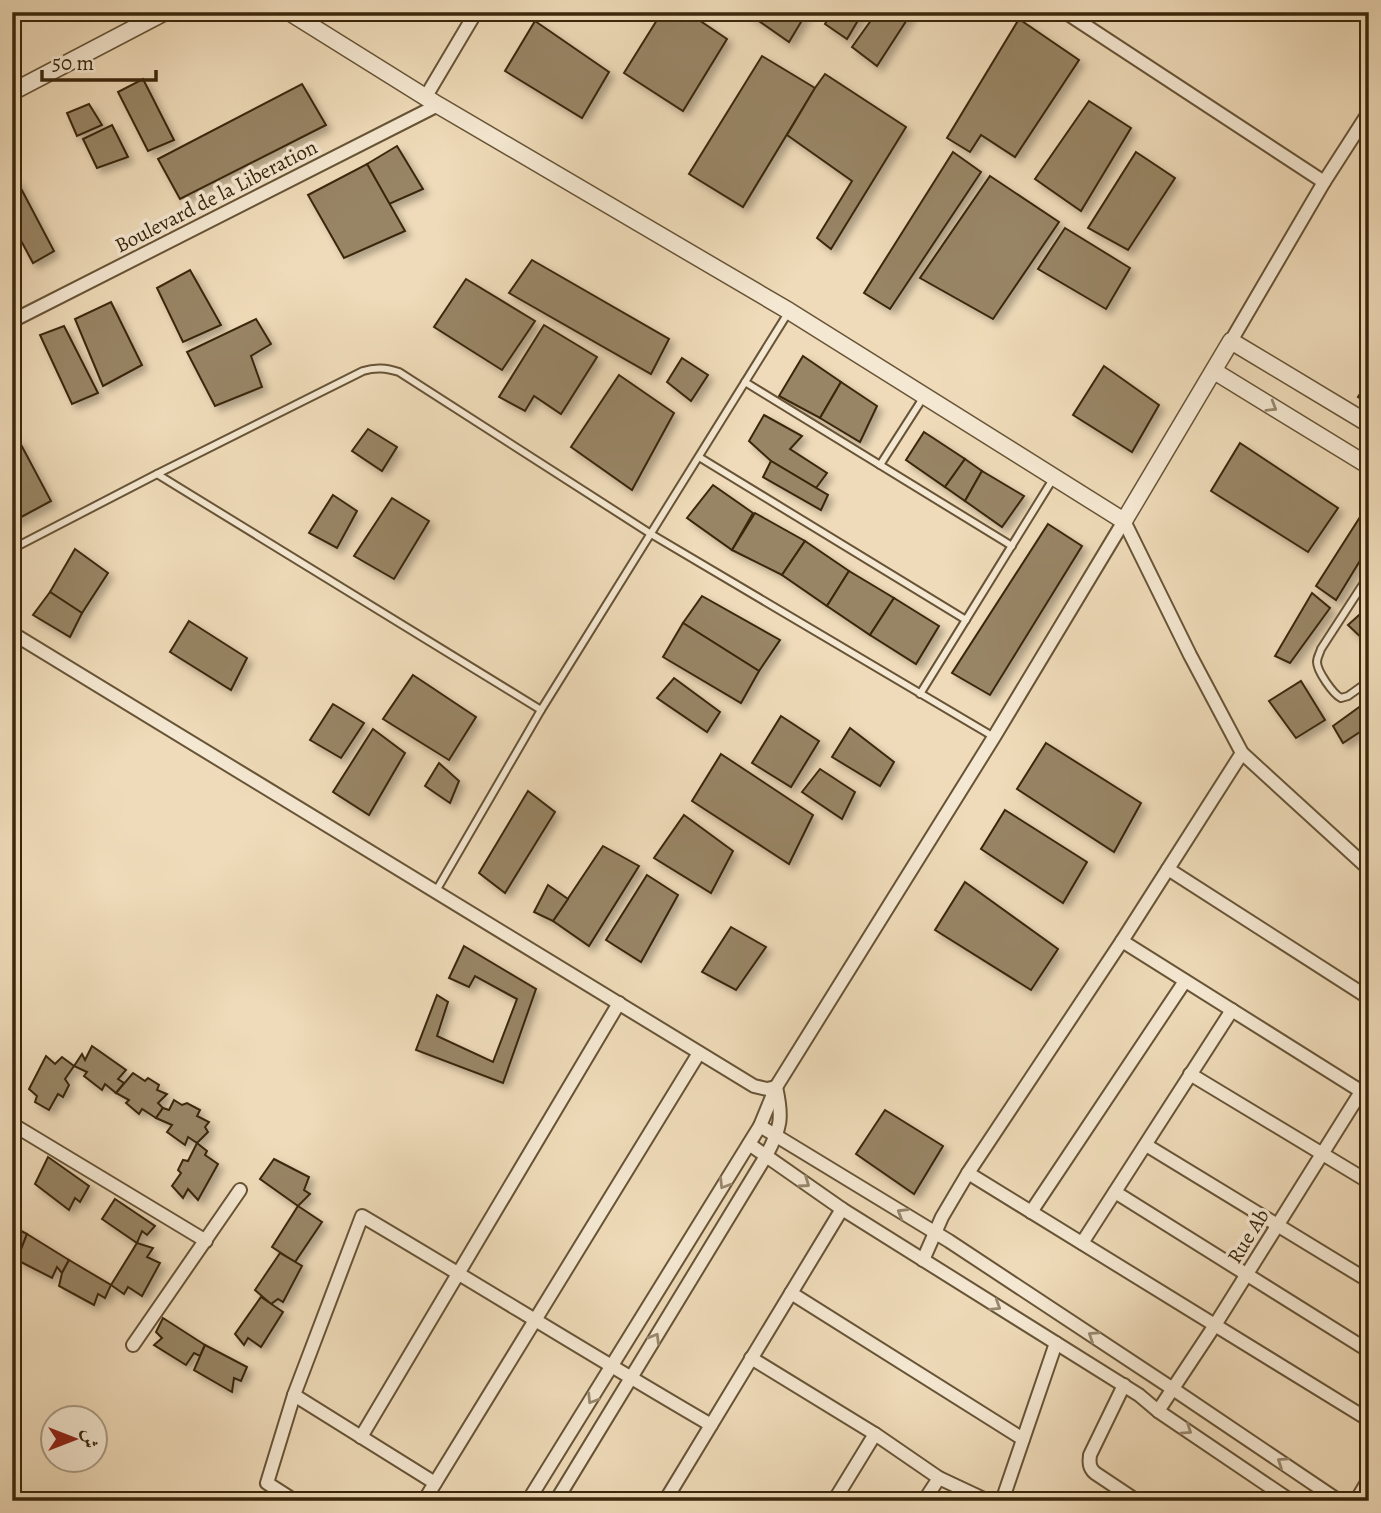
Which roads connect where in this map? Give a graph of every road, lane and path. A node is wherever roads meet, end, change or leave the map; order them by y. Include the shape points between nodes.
1 (165, 12) edge
2 (289, 12) edge
3 (476, 12) edge
4 (1065, 12) edge
5 (12, 92) edge
6 (431, 102) junction
7 (1369, 113) edge
8 (1324, 182) junction
9 (789, 311) junction
10 (12, 321) edge
11 (1231, 341) junction
12 (1214, 371) junction
13 (745, 382) junction
14 (924, 396) junction
15 (1369, 424) edge
16 (699, 457) junction
17 (880, 465) junction
18 (1369, 466) edge
19 (157, 474) junction
20 (1054, 478) junction
21 (1124, 521) junction
22 (652, 534) junction
23 (1012, 546) junction
24 (12, 549) edge
25 (1369, 575) edge
26 (966, 620) junction
27 (12, 633) edge
28 (1369, 681) edge
29 (920, 694) junction
30 (541, 710) junction
31 (994, 737) junction
32 (1242, 753) junction
33 (1369, 781) edge
34 (1369, 799) edge
35 (1168, 869) junction
36 (1369, 869) edge
37 (436, 891) junction
38 (1122, 941) junction
39 (1185, 981) junction
40 (1369, 998) edge
41 (619, 1003) junction
42 (1232, 1010) junction
43 (699, 1052) junction
44 (1191, 1074) junction
45 (1369, 1079) edge
46 (776, 1087) junction
47 (1365, 1094) edge
48 (12, 1125) edge
49 (760, 1126) junction
50 (777, 1136) junction
51 (749, 1144) junction
52 (1146, 1144) junction
53 (1323, 1153) junction
54 (766, 1156) junction
55 (968, 1173) junction
56 (1369, 1182) edge
57 (240, 1190) dead end
58 (1115, 1192) junction
59 (842, 1209) junction
60 (1031, 1212) junction
61 (1278, 1225) junction
62 (935, 1233) junction
63 (206, 1241) junction
64 (1082, 1243) junction
65 (923, 1260) junction
66 (458, 1273) junction
67 (1247, 1274) junction
68 (1367, 1275) edge
69 (791, 1293) junction
70 (534, 1321) junction
71 (1215, 1325) junction
72 (1056, 1343) junction
73 (133, 1345) dead end
74 (1369, 1352) edge
75 (751, 1358) junction
76 (612, 1366) junction
77 (631, 1378) junction
78 (1124, 1385) junction
79 (1173, 1389) junction
80 (294, 1395) junction
81 (1158, 1410) junction
82 (1369, 1420) edge
83 (711, 1424) junction
84 (875, 1434) junction
85 (360, 1437) junction
86 (1023, 1439) junction
87 (939, 1478) junction
88 (1369, 1479) edge
89 (435, 1483) junction
90 (295, 1501) edge
91 (424, 1501) edge
92 (528, 1501) edge
93 (556, 1501) edge
94 (665, 1501) edge
95 (834, 1501) edge
96 (924, 1501) edge
97 (988, 1501) edge
98 (1002, 1501) edge
99 (1137, 1501) edge
100 (1291, 1501) edge
101 (1339, 1501) edge
102 (1356, 1501) edge

1 - 5 street
2 - 6 street
3 - 6 street
4 - 8 street
6 - 9 street
6 - 10 street, Boulevard de la Liberation
7 - 8 street
8 - 11 street
9 - 13 lane
9 - 14 street
11 - 12 street
11 - 15 street
12 -> 18 street
12 - 21 street
13 - 16 lane
13 - 17 lane
14 - 17 lane
14 - 20 street
16 - 22 lane
16 - 26 lane
17 - 23 lane
19 - 22 lane via 363,372 384,368 400,372
19 - 24 lane
19 - 30 lane
20 - 21 street
20 - 23 lane
21 - 31 street
21 - 32 street
22 - 29 lane
22 - 30 lane
23 - 26 lane
25 - 28 lane via 1317,662 1341,698
26 - 29 lane
27 - 37 street
29 - 31 lane
30 - 37 lane
31 - 46 street
32 - 35 street
32 - 36 street
33 - 34 street
35 - 38 street
35 - 40 street
37 - 41 street
38 - 39 street
38 - 55 street
39 - 42 street
39 - 60 street
41 - 43 street
41 - 66 street
42 - 44 street
42 - 47 street
43 - 46 street via 754,1086
43 - 70 street
44 - 52 street
44 - 53 street
45 - 47 street, Rue Ab
46 - 49 street
46 - 50 street via 780,1104
47 - 53 street, Rue Ab
48 - 63 street
49 - 50 street
49 - 51 street
50 - 54 street
62 -> 50 street
51 - 54 street
51 -> 76 street
52 - 58 street
52 - 61 street
53 - 56 street
53 - 61 street, Rue Ab
54 -> 59 street
77 -> 54 street
55 - 60 street
55 - 62 street
57 - 63 street
58 - 64 street
58 - 67 street
59 - 65 street
59 - 69 street
60 - 64 street
61 - 67 street, Rue Ab
61 - 68 street
62 - 65 street
79 -> 62 street
63 - 73 street
64 - 71 street
65 -> 72 street
66 - 70 street
66 - 80 street via 362,1216
66 - 85 street
67 - 71 street, Rue Ab
67 - 74 street
69 - 75 street
69 - 86 street
70 - 76 street
70 - 89 street
71 - 79 street, Rue Ab
71 - 82 street
72 - 78 street
72 - 86 street
75 - 83 street
75 - 84 street
76 - 77 street
76 -> 92 street
77 - 83 street
77 - 93 street
78 - 81 street
78 - 99 street via 1089,1461 1095,1473
79 - 81 street, Rue Ab
101 -> 79 street
80 - 85 street
80 - 90 street via 267,1483
81 -> 100 street
83 - 94 street
84 - 87 street
84 - 95 street
85 - 89 street
86 - 98 street
87 - 96 street
87 - 97 street
88 - 102 street
89 - 91 street

